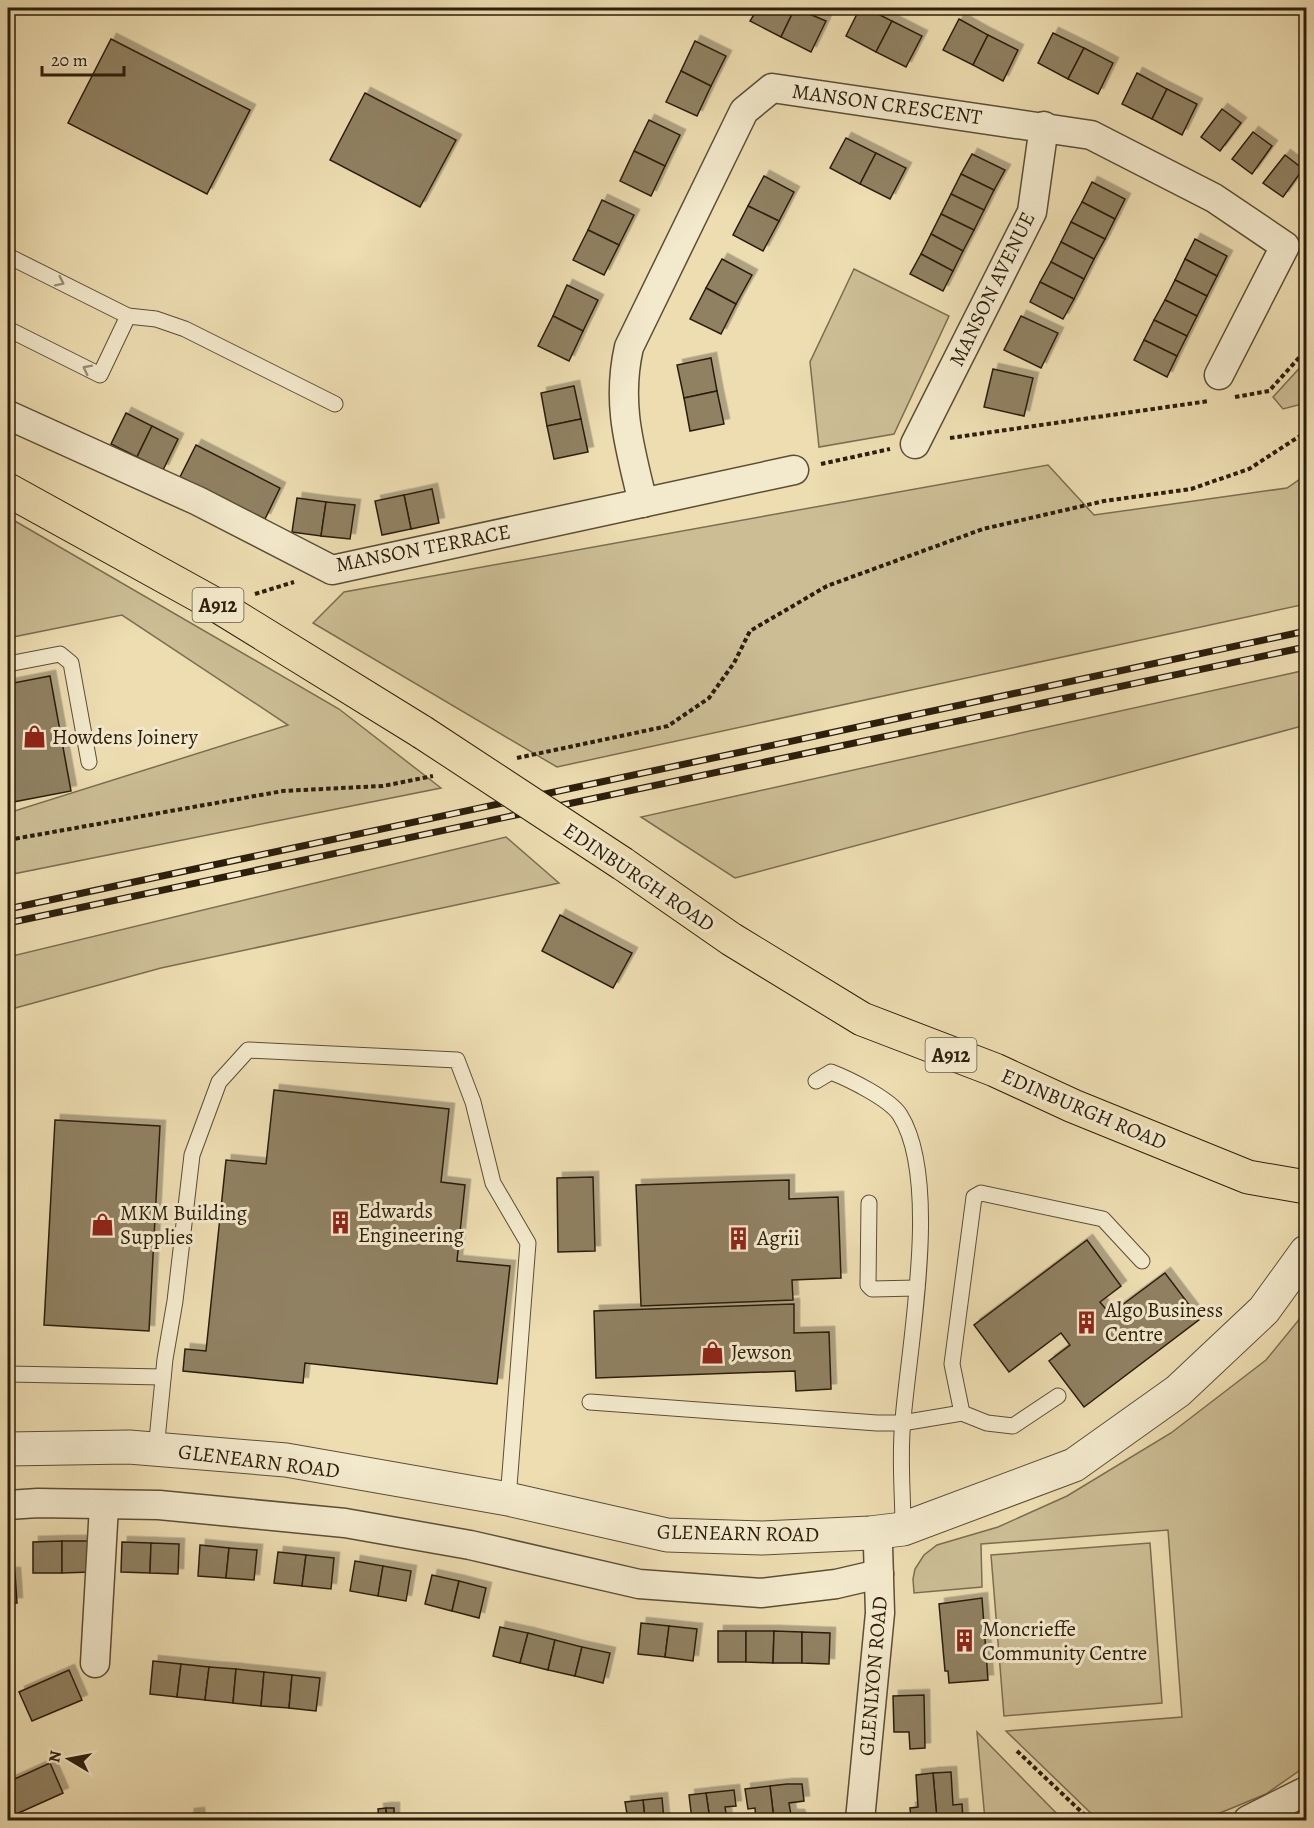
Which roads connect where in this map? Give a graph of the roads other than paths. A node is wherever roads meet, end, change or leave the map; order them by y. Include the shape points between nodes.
1 (1044, 126) junction
2 (8, 256) edge
3 (128, 316) junction
4 (8, 329) edge
5 (1222, 392) road end
6 (335, 404) dead end
7 (8, 416) edge
8 (915, 444) road end
9 (794, 470) road end
10 (8, 490) edge
11 (643, 503) junction
12 (8, 664) edge
13 (90, 762) dead end
14 (816, 1081) dead end
15 (1306, 1187) edge
16 (869, 1203) dead end
17 (1306, 1252) edge
18 (1142, 1261) dead end
19 (917, 1288) junction
20 (8, 1374) edge
21 (163, 1377) junction
22 (1058, 1396) dead end
23 (590, 1402) dead end
24 (962, 1413) junction
25 (902, 1423) junction
26 (8, 1449) edge
27 (156, 1450) junction
28 (508, 1499) junction
29 (8, 1505) edge
30 (104, 1506) junction
31 (903, 1529) junction
32 (870, 1533) junction
33 (879, 1574) junction
34 (95, 1664) dead end
35 (1306, 1791) edge
36 (860, 1821) edge
37 (1248, 1821) edge

1 - 5 street, MANSON CRESCENT via 1091,135 1214,198 1285,246
1 - 8 street, MANSON AVENUE via 1032,212
1 - 11 street, MANSON CRESCENT via 772,88 744,111 629,347 622,377 624,421
2 -> 3 lane
3 -> 4 lane via 100,375
3 - 6 lane via 156,319 185,329
7 - 11 street, MANSON TERRACE via 198,501 332,570
9 - 11 street, MANSON TERRACE
10 - 15 main road, EDINBURGH ROAD / A912, bridge via 218,606 422,732 731,939 862,1019 1248,1177
12 - 13 lane via 60,654 71,663
14 - 19 lane via 831,1072 860,1084 899,1114 915,1156 921,1207
16 - 19 lane via 868,1285 872,1289
17 - 31 street, GLENEARN ROAD via 1264,1310 1178,1390 1074,1465
18 - 24 lane via 1103,1219 981,1193 974,1197 952,1364
19 - 25 lane
20 - 21 lane
21 - 27 lane
21 - 28 lane via 192,1155 219,1082 248,1050 457,1060 473,1102 493,1183 528,1242
22 - 24 lane via 1013,1426 987,1423
23 - 25 lane
24 - 25 lane
25 - 31 lane
26 - 27 street, GLENEARN ROAD
27 - 28 street, GLENEARN ROAD via 286,1460
28 - 32 street, GLENEARN ROAD via 667,1535 762,1538
29 - 30 street
30 - 33 street via 170,1506 345,1523 470,1545 639,1584 761,1593 836,1584
30 - 34 street
31 - 32 street, GLENEARN ROAD
32 - 33 street, GLENLYON ROAD via 878,1546
33 - 36 street, GLENLYON ROAD via 880,1613
35 - 37 street

